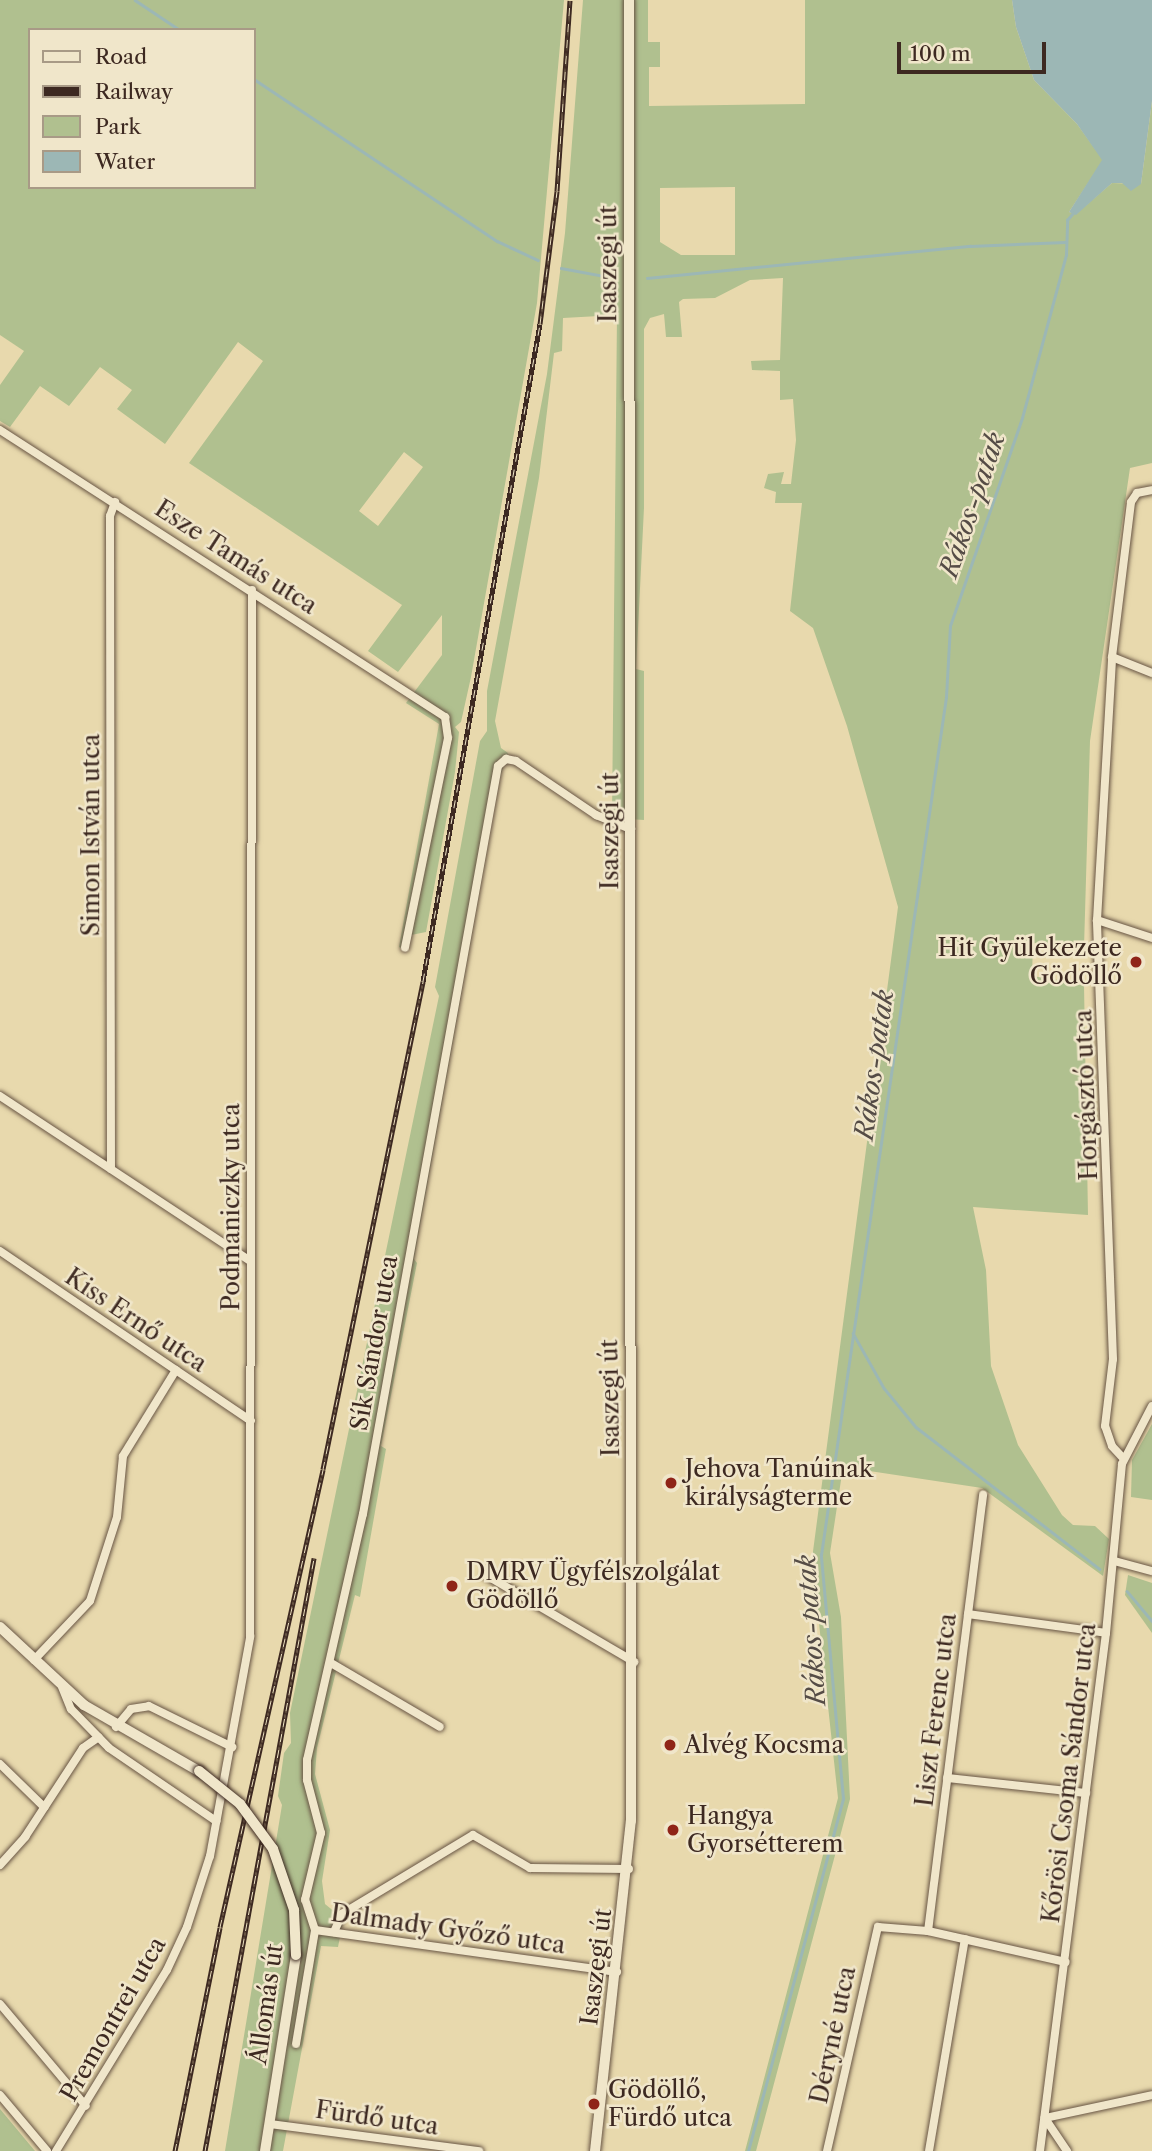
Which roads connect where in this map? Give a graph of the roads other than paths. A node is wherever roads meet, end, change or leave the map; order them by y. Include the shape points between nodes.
1 (629, 0) edge
2 (0, 430) edge
3 (1152, 490) edge
4 (115, 502) junction
5 (252, 590) junction
6 (1112, 657) junction
7 (1152, 673) edge
8 (631, 829) junction
9 (1097, 920) junction
10 (1152, 937) edge
11 (405, 948) dead end
12 (0, 1096) edge
13 (111, 1169) junction
14 (0, 1251) edge
15 (250, 1261) junction
16 (176, 1370) junction
17 (1152, 1406) edge
18 (251, 1421) junction
19 (1124, 1458) junction
20 (983, 1494) dead end
21 (1114, 1561) junction
22 (1152, 1571) edge
23 (486, 1575) dead end
24 (968, 1614) junction
25 (0, 1627) edge
26 (1106, 1633) junction
27 (34, 1660) junction
28 (634, 1662) junction
29 (331, 1663) junction
30 (62, 1687) junction
31 (116, 1727) junction
32 (440, 1727) dead end
33 (99, 1737) junction
34 (232, 1747) junction
35 (0, 1765) edge
36 (947, 1779) junction
37 (1086, 1793) junction
38 (44, 1807) junction
39 (216, 1821) junction
40 (0, 1865) edge
41 (629, 1869) junction
42 (315, 1930) junction
43 (928, 1931) junction
44 (334, 1932) junction
45 (965, 1939) junction
46 (1066, 1962) junction
47 (617, 1972) junction
48 (0, 2004) edge
49 (296, 2044) dead end
50 (0, 2095) edge
51 (1152, 2095) edge
52 (86, 2106) junction
53 (1045, 2118) junction
54 (270, 2124) junction
55 (449, 2149) edge
56 (47, 2151) edge
57 (56, 2151) edge
58 (265, 2151) edge
59 (479, 2151) edge
60 (595, 2151) edge
61 (827, 2151) edge
62 (929, 2151) edge
63 (1040, 2151) edge
64 (1068, 2151) edge

1 - 8 main road, Isaszegi út
2 - 4 street, Esze Tamás utca
3 - 6 street, Horgásztó utca via 1137,492 1131,502
4 - 5 street, Esze Tamás utca
4 - 13 street, Simon István utca via 110,516
5 - 11 street, Esze Tamás utca via 447,722 448,738
5 - 15 street, Podmaniczky utca
6 - 7 street
6 - 9 street, Horgásztó utca
8 - 28 main road, Isaszegi út
8 - 29 street, Sík Sándor utca via 596,815 516,761 504,760 496,769 396,1336
9 - 10 street
9 - 19 street, Horgásztó utca via 1113,1346 1105,1426 1112,1446
12 - 13 street
13 - 15 street
14 - 16 street, Kiss Ernő utca
15 - 18 street, Podmaniczky utca
16 - 18 street, Kiss Ernő utca
16 - 27 street via 123,1455 117,1517 90,1601
17 - 19 street, Kőrösi Csoma Sándor utca
18 - 34 street, Podmaniczky utca via 251,1620
19 - 21 street, Kőrösi Csoma Sándor utca
20 - 24 street, Liszt Ferenc utca
21 - 22 street
21 - 26 street, Kőrösi Csoma Sándor utca
23 - 28 street
24 - 26 street
24 - 36 street, Liszt Ferenc utca
25 - 27 main road, Állomás út
26 - 37 street, Kőrösi Csoma Sándor utca
27 - 30 main road, Állomás út
28 - 41 main road, Isaszegi út
29 - 32 street
29 - 42 street, Sík Sándor utca via 306,1772 321,1833 305,1900
30 - 31 main road, Állomás út
30 - 33 street via 71,1709
31 - 34 street via 131,1709 149,1706
31 - 54 main road, Állomás út, bridge via 199,1771 246,1811 273,1849 294,1910 296,1955
33 - 38 street via 83,1748
33 - 39 street via 133,1766
34 - 39 street, Podmaniczky utca
35 - 38 street
36 - 37 street
36 - 43 street, Liszt Ferenc utca
37 - 46 street, Kőrösi Csoma Sándor utca
38 - 40 street
39 - 52 street, Premontrei utca via 210,1856 180,1942
41 - 44 street via 530,1868 473,1835 350,1908 339,1917
41 - 47 main road, Isaszegi út
42 - 44 street, Dalmady Győző utca
42 - 49 street, Állomás út
43 - 45 street
43 - 61 street, Déryné utca via 878,1927
44 - 47 street, Dalmady Győző utca
45 - 46 street
45 - 62 street
46 - 53 street, Kőrösi Csoma Sándor utca
47 - 60 main road, Isaszegi út
48 - 52 street
50 - 56 street
51 - 53 street
52 - 57 street, Premontrei utca
53 - 63 street, Kőrösi Csoma Sándor utca
53 - 64 street
54 - 55 street, Fürdő utca
54 - 58 main road, Állomás út
55 - 59 street, Fürdő utca

